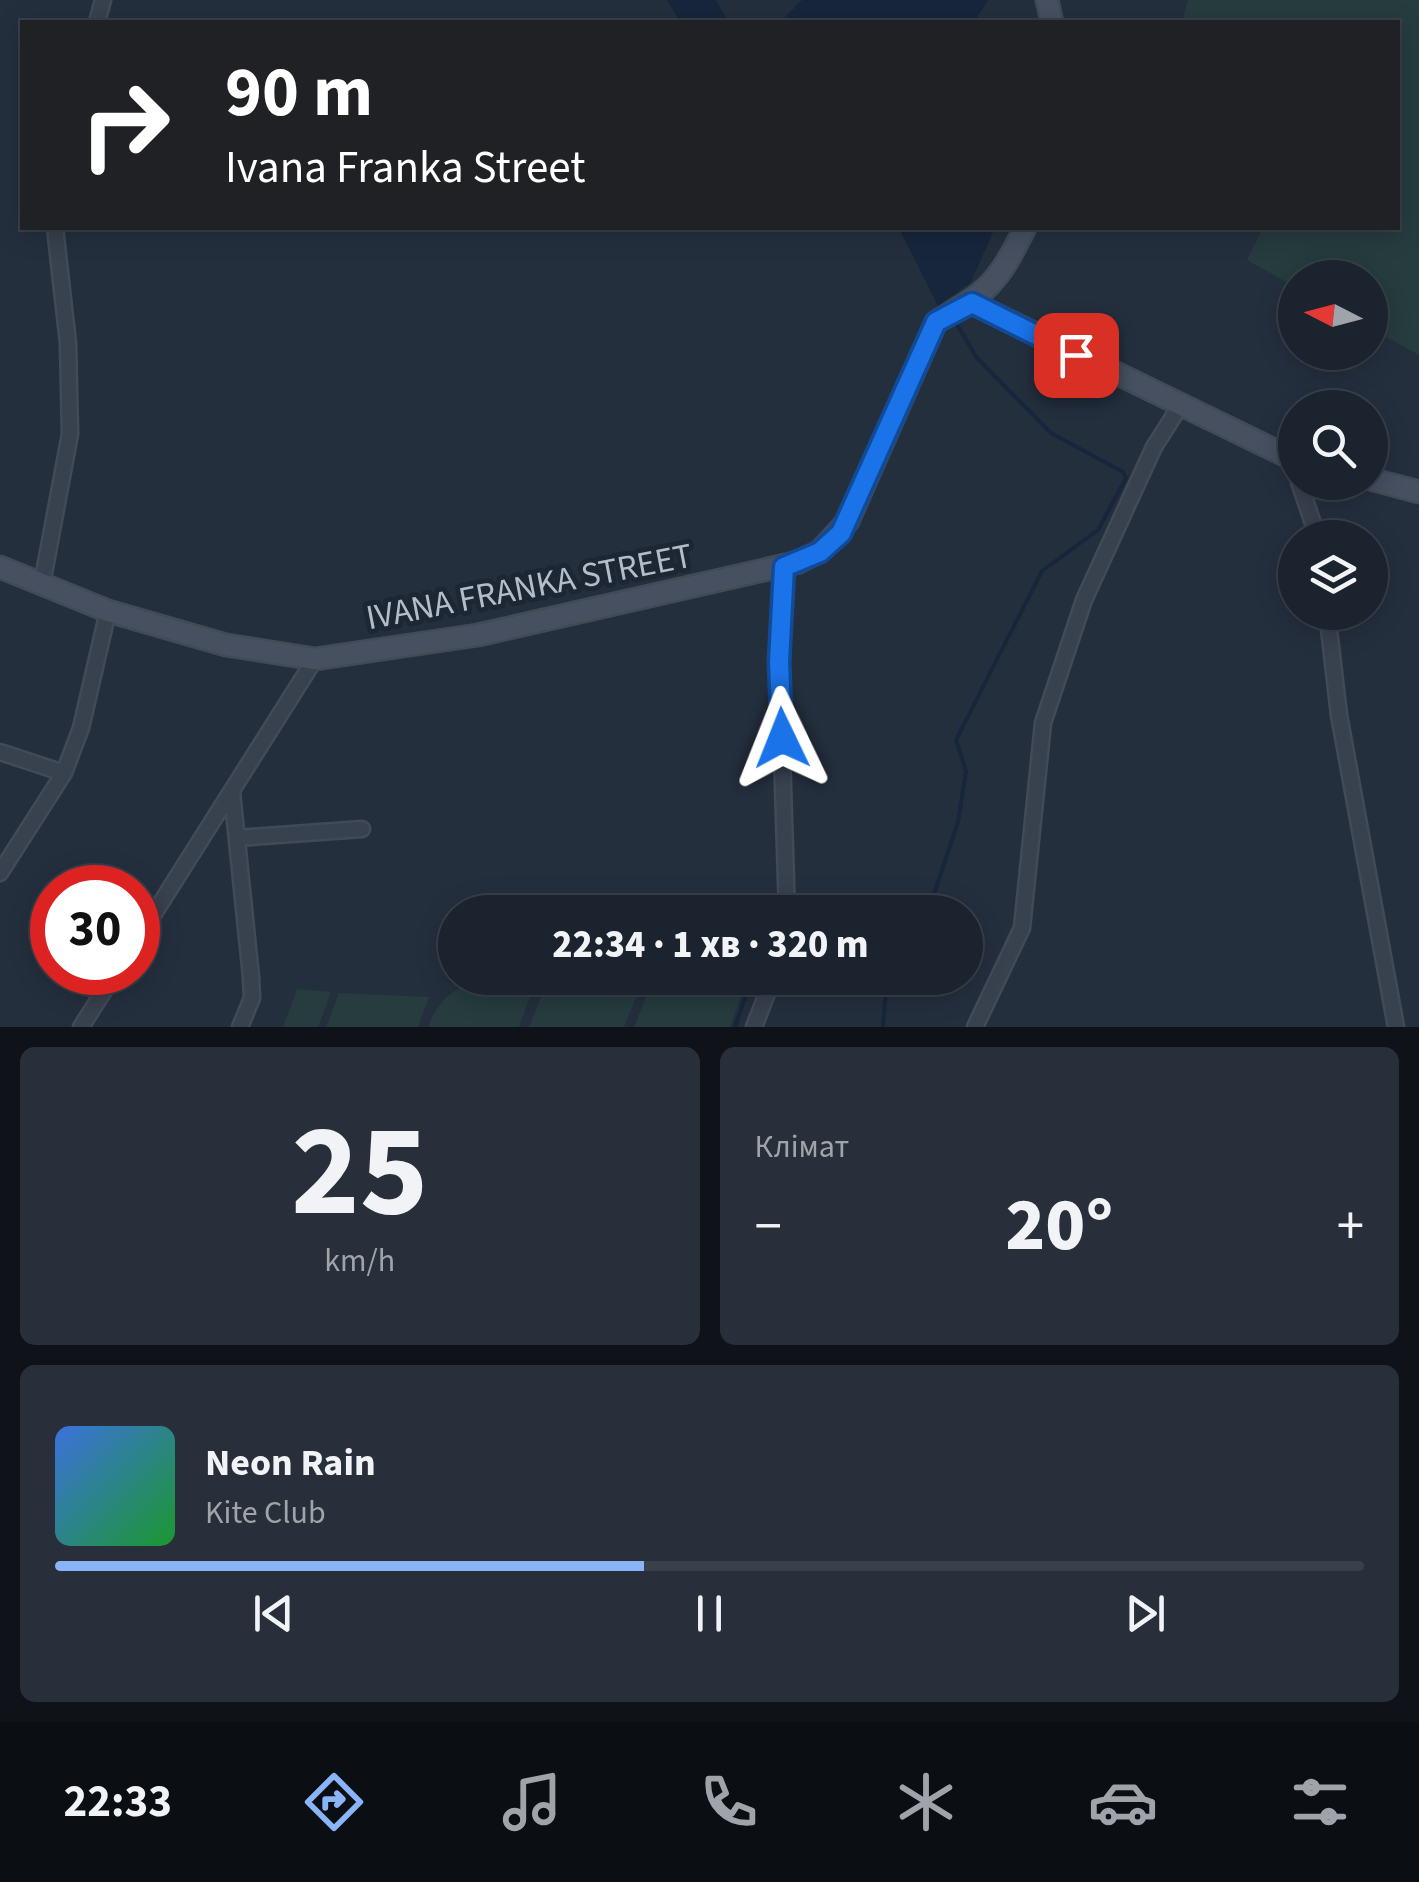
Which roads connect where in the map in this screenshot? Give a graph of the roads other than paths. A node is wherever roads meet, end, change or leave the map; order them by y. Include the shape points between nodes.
1 (55, 230) edge
2 (1024, 230) edge
3 (955, 312) junction
4 (1180, 406) junction
5 (1278, 455) edge
6 (1388, 484) edge
7 (1419, 492) edge
8 (0, 567) edge
9 (784, 567) junction
10 (42, 584) junction
11 (108, 611) junction
12 (1328, 630) edge
13 (315, 659) junction
14 (0, 752) edge
15 (64, 772) junction
16 (232, 791) junction
17 (362, 829) dead end
18 (236, 838) junction
19 (0, 873) edge
20 (786, 895) edge
21 (160, 904) edge
22 (101, 995) edge
23 (766, 995) edge
24 (81, 1027) edge
25 (240, 1027) edge
26 (754, 1027) edge
27 (974, 1027) edge
28 (1396, 1027) edge

1 - 10 street via 70,434
2 - 3 street, IVANA FRANKA STREET via 1002,274
3 - 4 street
3 - 9 street, IVANA FRANKA STREET via 841,533 820,552
4 - 5 street
4 - 27 street via 1084,600 1043,723 1022,928
6 - 7 street
8 - 10 street, IVANA FRANKA STREET
9 - 13 street, IVANA FRANKA STREET via 478,635
9 - 20 street via 779,662
10 - 11 street, IVANA FRANKA STREET
11 - 13 street, IVANA FRANKA STREET via 226,645
11 - 15 street
12 - 28 street
13 - 16 street
14 - 15 street
15 - 19 street
16 - 18 street
16 - 21 street
17 - 18 street
18 - 25 street via 252,998
22 - 24 street
23 - 26 street

